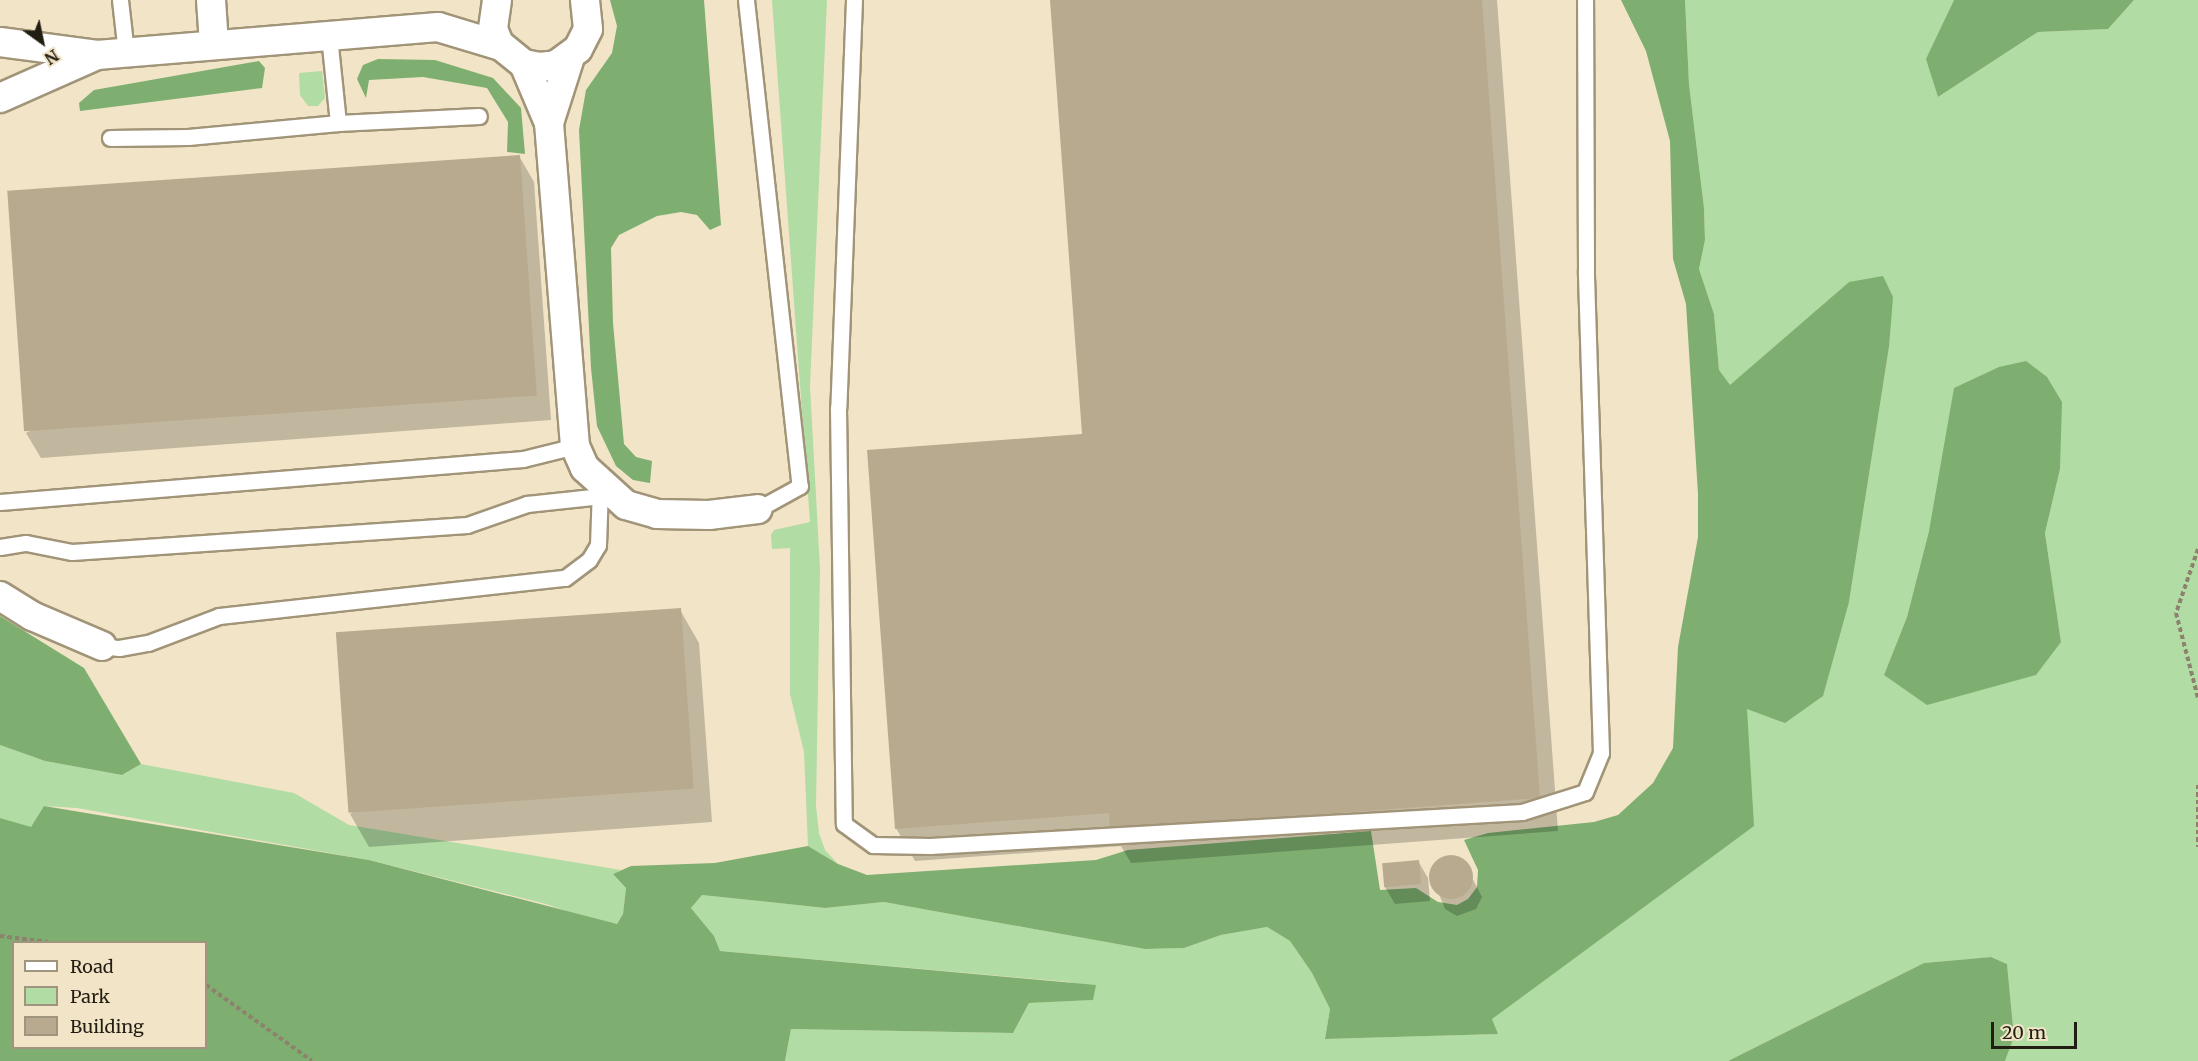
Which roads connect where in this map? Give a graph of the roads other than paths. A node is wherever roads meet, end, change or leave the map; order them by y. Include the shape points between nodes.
1 (120, 0) edge
2 (211, 0) edge
3 (492, 0) edge
4 (497, 0) edge
5 (585, 0) edge
6 (746, 0) edge
7 (854, 0) edge
8 (1585, 0) edge
9 (438, 27) junction
10 (329, 36) junction
11 (0, 42) edge
12 (214, 44) junction
13 (501, 46) junction
14 (126, 53) junction
15 (97, 55) junction
16 (570, 57) junction
17 (524, 64) junction
18 (0, 98) edge
19 (479, 116) dead end
20 (338, 123) junction
21 (549, 123) junction
22 (110, 138) dead end
23 (575, 446) junction
24 (600, 490) junction
25 (0, 502) edge
26 (758, 509) joint
27 (0, 546) edge
28 (0, 596) edge
29 (102, 646) joint

1 - 14 lane
2 - 12 street
3 - 9 street
4 - 13 street via 494,28
5 - 16 street via 588,28
6 - 26 lane via 800,486
7 - 8 lane via 838,408 844,824 873,845 930,846 1522,812 1585,792 1601,753 1586,270
9 - 10 street
9 - 13 street
10 - 12 street
10 - 20 lane
11 - 15 street
12 - 14 street
13 - 17 street
14 - 15 street
15 - 18 street
16 - 17 street via 548,66
16 - 21 street
17 - 21 street
19 - 20 lane
20 - 22 lane via 188,137
21 - 23 street
23 - 24 street
23 - 25 lane via 523,459
24 - 26 street via 626,506 657,514 709,515
24 - 27 lane via 527,504 467,525 72,552 26,543
24 - 29 lane via 598,545 589,560 565,578 219,616 147,643 119,648
28 - 29 street via 32,616

